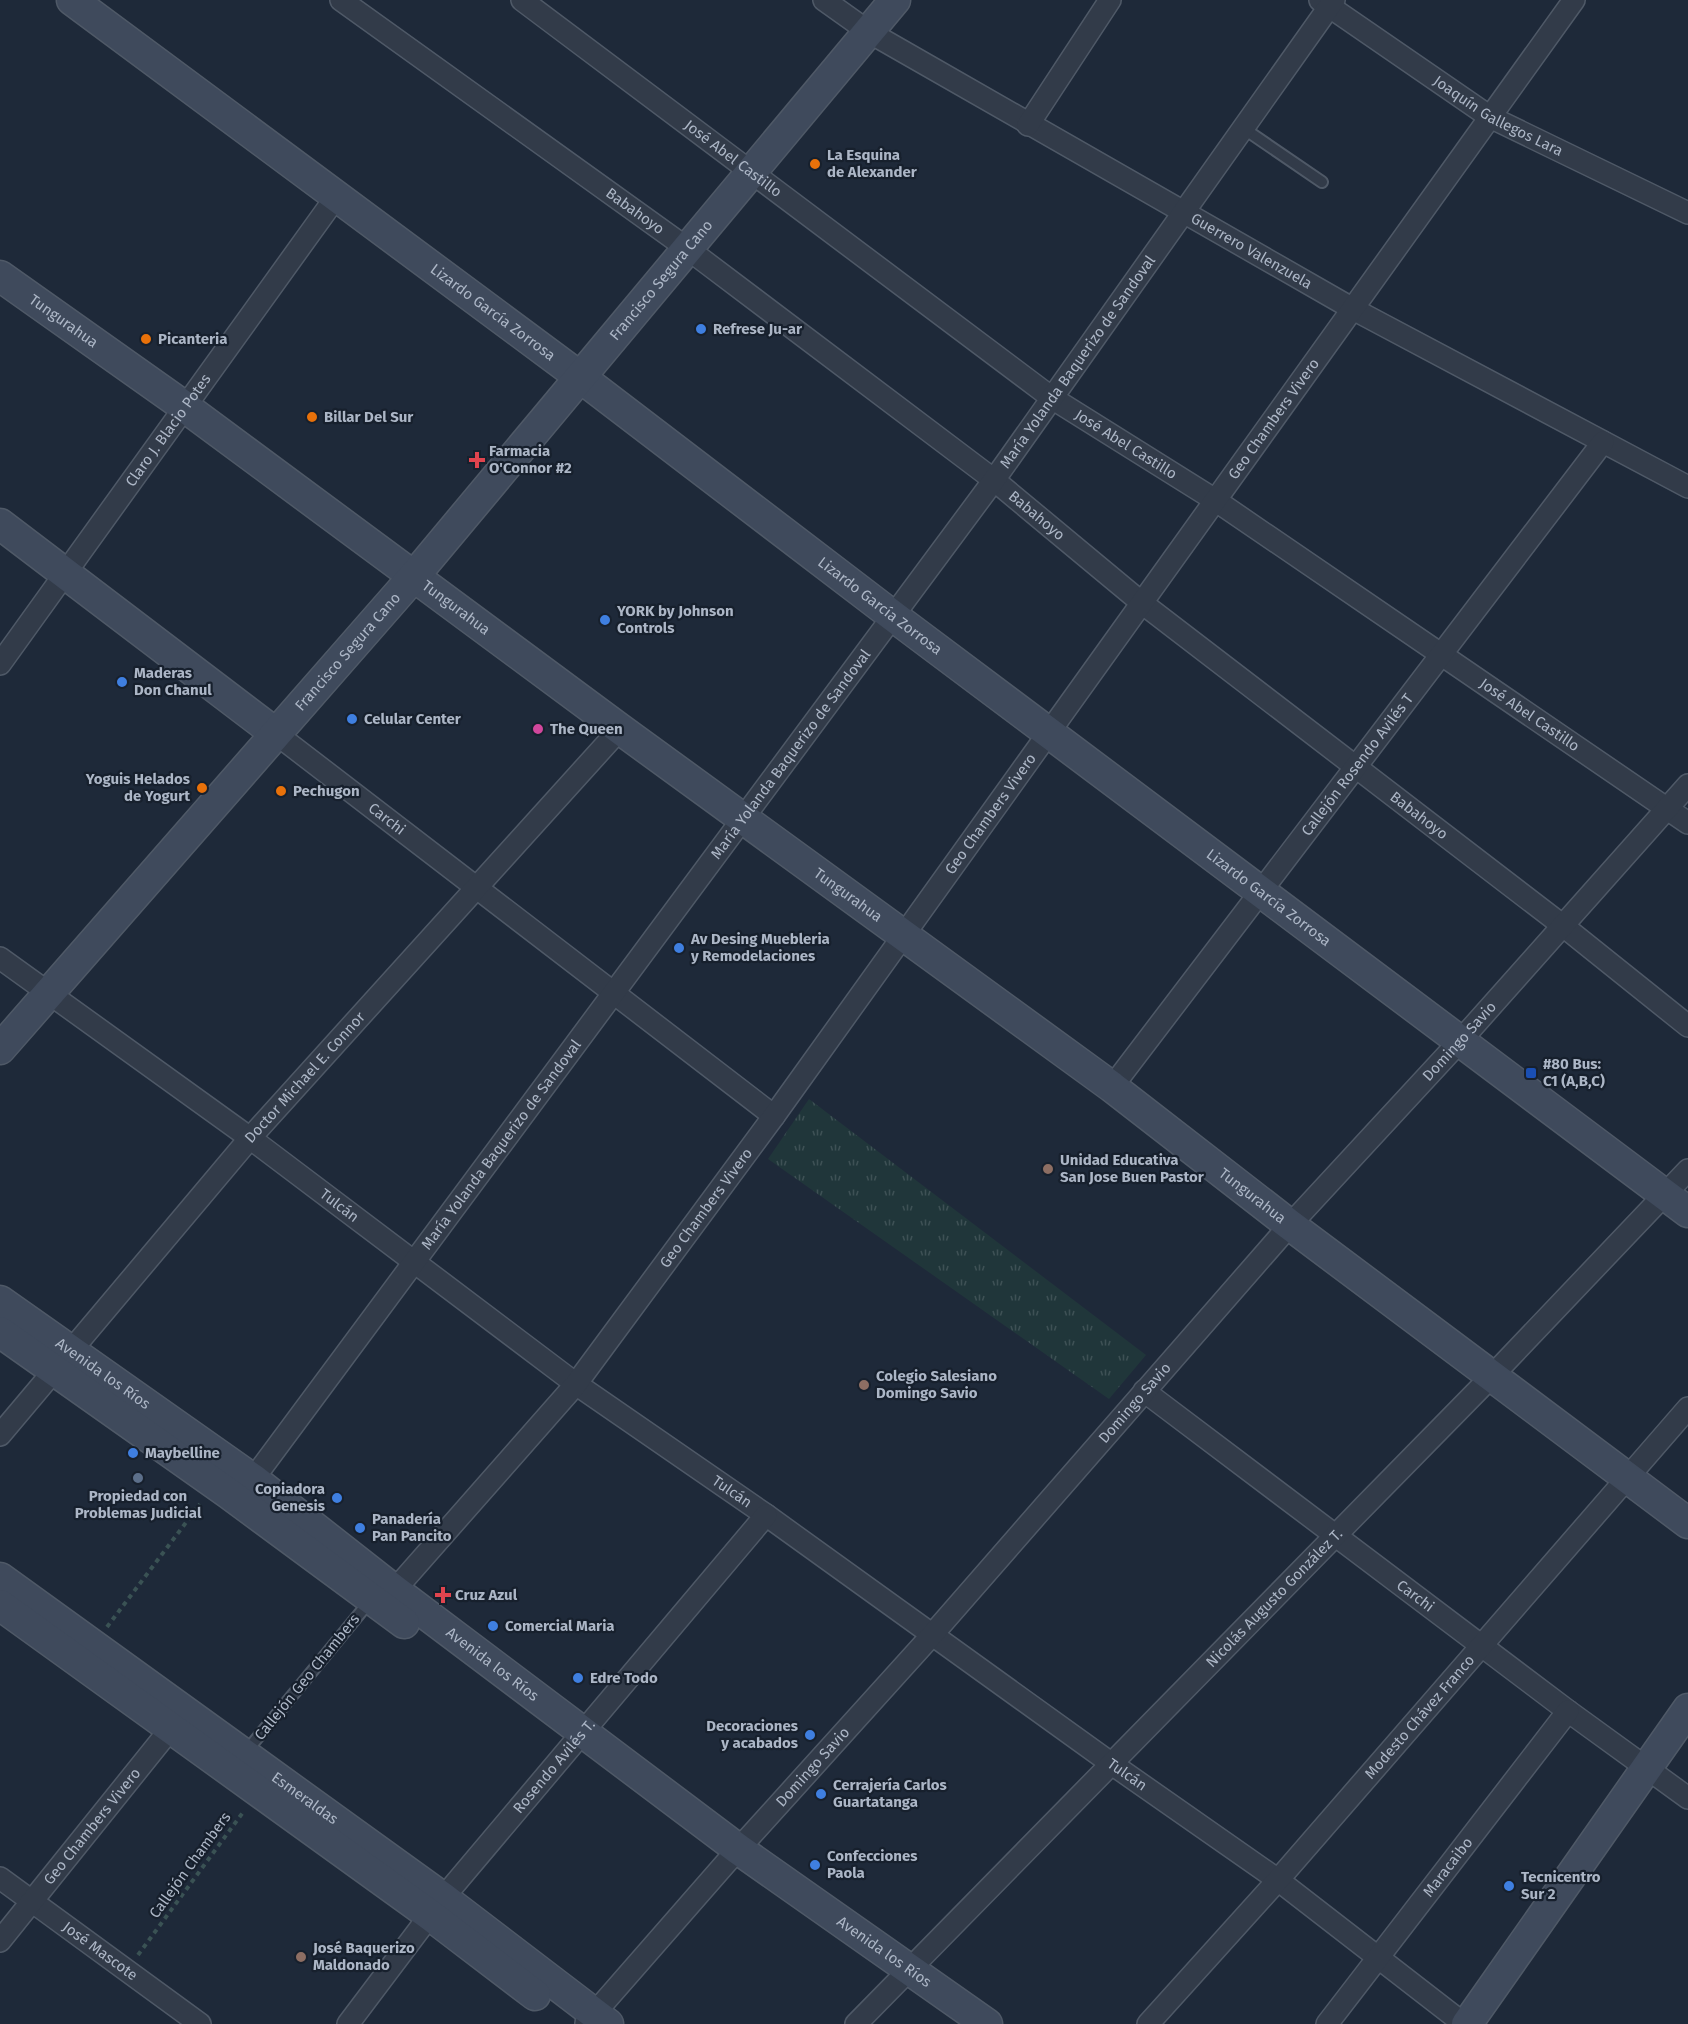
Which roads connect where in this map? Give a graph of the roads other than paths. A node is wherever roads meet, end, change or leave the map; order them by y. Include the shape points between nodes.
1 (72, 0) edge
2 (341, 0) edge
3 (522, 0) edge
4 (824, 0) edge
5 (895, 0) edge
6 (1110, 0) edge
7 (1574, 0) edge
8 (1328, 2) edge
9 (869, 32) junction
10 (1490, 117) junction
11 (1028, 125) junction
12 (1243, 128) junction
13 (751, 173) junction
14 (1322, 182) dead end
15 (336, 197) junction
16 (1183, 213) junction
17 (1688, 213) edge
18 (688, 249) junction
19 (3, 286) edge
20 (1353, 309) junction
21 (580, 377) junction
22 (1052, 398) junction
23 (185, 407) junction
24 (1603, 442) junction
25 (994, 480) junction
26 (1688, 487) edge
27 (1215, 501) junction
28 (0, 524) edge
29 (64, 574) junction
30 (415, 575) junction
31 (1142, 603) junction
32 (893, 616) junction
33 (1442, 653) junction
34 (0, 664) edge
35 (620, 729) junction
36 (1050, 732) junction
37 (275, 733) junction
38 (1355, 767) junction
39 (1688, 784) edge
40 (1668, 808) junction
41 (743, 818) junction
42 (1688, 823) edge
43 (478, 887) junction
44 (1262, 890) junction
45 (1562, 925) junction
46 (903, 936) junction
47 (0, 958) edge
48 (613, 994) junction
49 (49, 995) junction
50 (1688, 1026) edge
51 (1461, 1040) junction
52 (0, 1049) edge
53 (1112, 1087) junction
54 (774, 1116) junction
55 (250, 1138) junction
56 (1688, 1170) edge
57 (1664, 1194) junction
58 (1688, 1212) edge
59 (1290, 1225) junction
60 (413, 1263) junction
61 (0, 1301) edge
62 (0, 1332) edge
63 (62, 1362) junction
64 (1491, 1377) junction
65 (576, 1384) junction
66 (1144, 1391) junction
67 (1688, 1408) edge
68 (0, 1435) edge
69 (1628, 1480) junction
70 (235, 1488) junction
71 (766, 1515) junction
72 (1688, 1523) edge
73 (1335, 1535) junction
74 (0, 1578) edge
75 (383, 1594) junction
76 (0, 1605) edge
77 (932, 1635) junction
78 (1481, 1644) junction
79 (1688, 1709) edge
80 (1568, 1711) junction
81 (178, 1720) junction
82 (576, 1738) junction
83 (237, 1764) junction
84 (1112, 1764) junction
85 (1647, 1768) junction
86 (1688, 1798) edge
87 (731, 1856) junction
88 (0, 1878) edge
89 (1278, 1880) junction
90 (34, 1902) junction
91 (437, 1906) junction
92 (0, 1941) edge
93 (1380, 1957) junction
94 (903, 1976) junction
95 (590, 2021) edge
96 (200, 2024) edge
97 (348, 2024) edge
98 (856, 2024) edge
99 (954, 2024) edge
100 (987, 2024) edge
101 (1148, 2024) edge
102 (1327, 2024) edge
103 (1465, 2024) edge

1 - 15 main road, Lizardo García Zorrosa
2 - 18 street, Babahoyo
3 - 13 street, José Abel Castillo
4 - 9 street, Guerrero Valenzuela
5 - 9 main road, Francisco Segura Cano
6 - 11 street
7 - 10 street, Geo Chambers Vivero
8 - 10 street, Joaquín Gallegos Lara
8 - 12 street, María Yolanda Baquerizo de Sandoval
9 - 11 street, Guerrero Valenzuela
9 - 13 main road, Francisco Segura Cano
10 - 17 street, Joaquín Gallegos Lara
10 - 20 street, Geo Chambers Vivero
11 - 16 street, Guerrero Valenzuela
12 - 14 lane
12 - 16 street, María Yolanda Baquerizo de Sandoval
13 - 18 main road, Francisco Segura Cano
13 - 22 street, José Abel Castillo
15 - 21 main road, Lizardo García Zorrosa
15 - 23 street, Claro J. Blacio Potes
16 - 20 street, Guerrero Valenzuela
16 - 22 street, María Yolanda Baquerizo de Sandoval
18 - 21 main road, Francisco Segura Cano
18 - 25 street, Babahoyo
19 - 23 main road, Tungurahua
20 - 24 street, Guerrero Valenzuela
20 - 27 street, Geo Chambers Vivero
21 - 30 main road, Francisco Segura Cano
21 - 32 main road, Lizardo García Zorrosa
22 - 25 street, María Yolanda Baquerizo de Sandoval
22 - 27 street, José Abel Castillo
23 - 29 street, Claro J. Blacio Potes
23 - 30 main road, Tungurahua
24 - 26 street, Guerrero Valenzuela
24 - 33 street, Callejón Rosendo Avilés T
25 - 31 street, Babahoyo
25 - 32 street, María Yolanda Baquerizo de Sandoval
27 - 31 street, Geo Chambers Vivero
27 - 33 street, José Abel Castillo
28 - 29 main road, Carchi
29 - 34 street, Claro J. Blacio Potes
29 - 37 main road, Carchi
30 - 35 main road, Tungurahua
30 - 37 main road, Francisco Segura Cano
31 - 36 street, Geo Chambers Vivero
31 - 38 street, Babahoyo
32 - 36 main road, Lizardo García Zorrosa
32 - 41 street, María Yolanda Baquerizo de Sandoval
33 - 38 street, Callejón Rosendo Avilés T
33 - 40 street, José Abel Castillo
35 - 41 main road, Tungurahua
35 - 43 street, Doctor Michael E. Connor
36 - 44 main road, Lizardo García Zorrosa
36 - 46 street, Geo Chambers Vivero
37 - 43 street, Carchi
37 - 49 main road, Francisco Segura Cano
38 - 44 street, Callejón Rosendo Avilés T
38 - 45 street, Babahoyo
39 - 40 street, Domingo Savio
40 - 42 street, José Abel Castillo
40 - 45 street, Domingo Savio
41 - 46 main road, Tungurahua
41 - 48 street, María Yolanda Baquerizo de Sandoval
43 - 48 street, Carchi
43 - 55 street, Doctor Michael E. Connor
44 - 51 main road, Lizardo García Zorrosa
44 - 53 street, Callejón Rosendo Avilés T
45 - 50 street, Babahoyo
45 - 51 street, Domingo Savio
46 - 53 main road, Tungurahua
46 - 54 street, Geo Chambers Vivero
47 - 49 street, Tulcán
48 - 54 street, Carchi
48 - 60 street, María Yolanda Baquerizo de Sandoval
49 - 52 main road, Francisco Segura Cano
49 - 55 street, Tulcán
51 - 57 main road, Lizardo García Zorrosa
51 - 59 street, Domingo Savio
53 - 59 main road, Tungurahua
54 - 65 street, Geo Chambers Vivero
55 - 60 street, Tulcán
55 - 63 street, Doctor Michael E. Connor
56 - 57 street, Nicolás Augusto González T.
57 - 58 main road, Lizardo García Zorrosa
57 - 64 street, Nicolás Augusto González T.
59 - 64 main road, Tungurahua
59 - 66 street, Domingo Savio
60 - 65 street, Tulcán
60 - 70 street, María Yolanda Baquerizo de Sandoval
61 - 63 main road, Avenida los Ríos
62 - 63 main road, Avenida los Ríos
63 - 68 street, Doctor Michael E. Connor
63 - 70 main road, Avenida los Ríos
64 - 69 main road, Tungurahua
64 - 73 street, Nicolás Augusto González T.
65 - 71 street, Tulcán
65 - 75 street, Geo Chambers Vivero
66 - 73 street, Carchi
66 - 77 street, Domingo Savio
67 - 69 street, Modesto Chávez Franco
69 - 72 main road, Tungurahua
69 - 78 street, Modesto Chávez Franco
70 - 75 main road, Avenida los Ríos
71 - 77 street, Tulcán
71 - 82 street, Rosendo Avilés T.
73 - 78 street, Carchi
73 - 84 street, Nicolás Augusto González T.
74 - 81 main road, Esmeraldas via 93,1645
75 - 82 main road, Avenida los Ríos
75 - 83 lane, Callejón Geo Chambers
76 - 81 main road, Esmeraldas
77 - 84 street, Tulcán
77 - 87 street, Domingo Savio
78 - 80 street, Carchi
78 - 89 street, Modesto Chávez Franco
79 - 85 main road
80 - 85 street, Carchi
80 - 93 street, Maracaibo
81 - 83 main road, Esmeraldas
81 - 90 street, Geo Chambers Vivero
82 - 87 main road, Avenida los Ríos
82 - 91 street, Rosendo Avilés T.
83 - 91 main road, Esmeraldas
83 - 91 main road, Esmeraldas via 258,1792
84 - 89 street, Tulcán
84 - 94 street, Nicolás Augusto González T.
85 - 86 street, Carchi
85 - 103 main road
87 - 94 main road, Avenida los Ríos
87 - 95 street, Domingo Savio
88 - 90 street, José Mascote
89 - 93 street, Tulcán
89 - 101 street, Modesto Chávez Franco
90 - 92 street, Geo Chambers Vivero
90 - 96 street, José Mascote
91 - 95 main road, Esmeraldas
91 - 97 street, Rosendo Avilés T.
93 - 102 street, Maracaibo
93 - 103 street, Tulcán
94 - 98 street, Nicolás Augusto González T.
94 - 99 main road, Avenida los Ríos
94 - 100 main road, Avenida los Ríos

